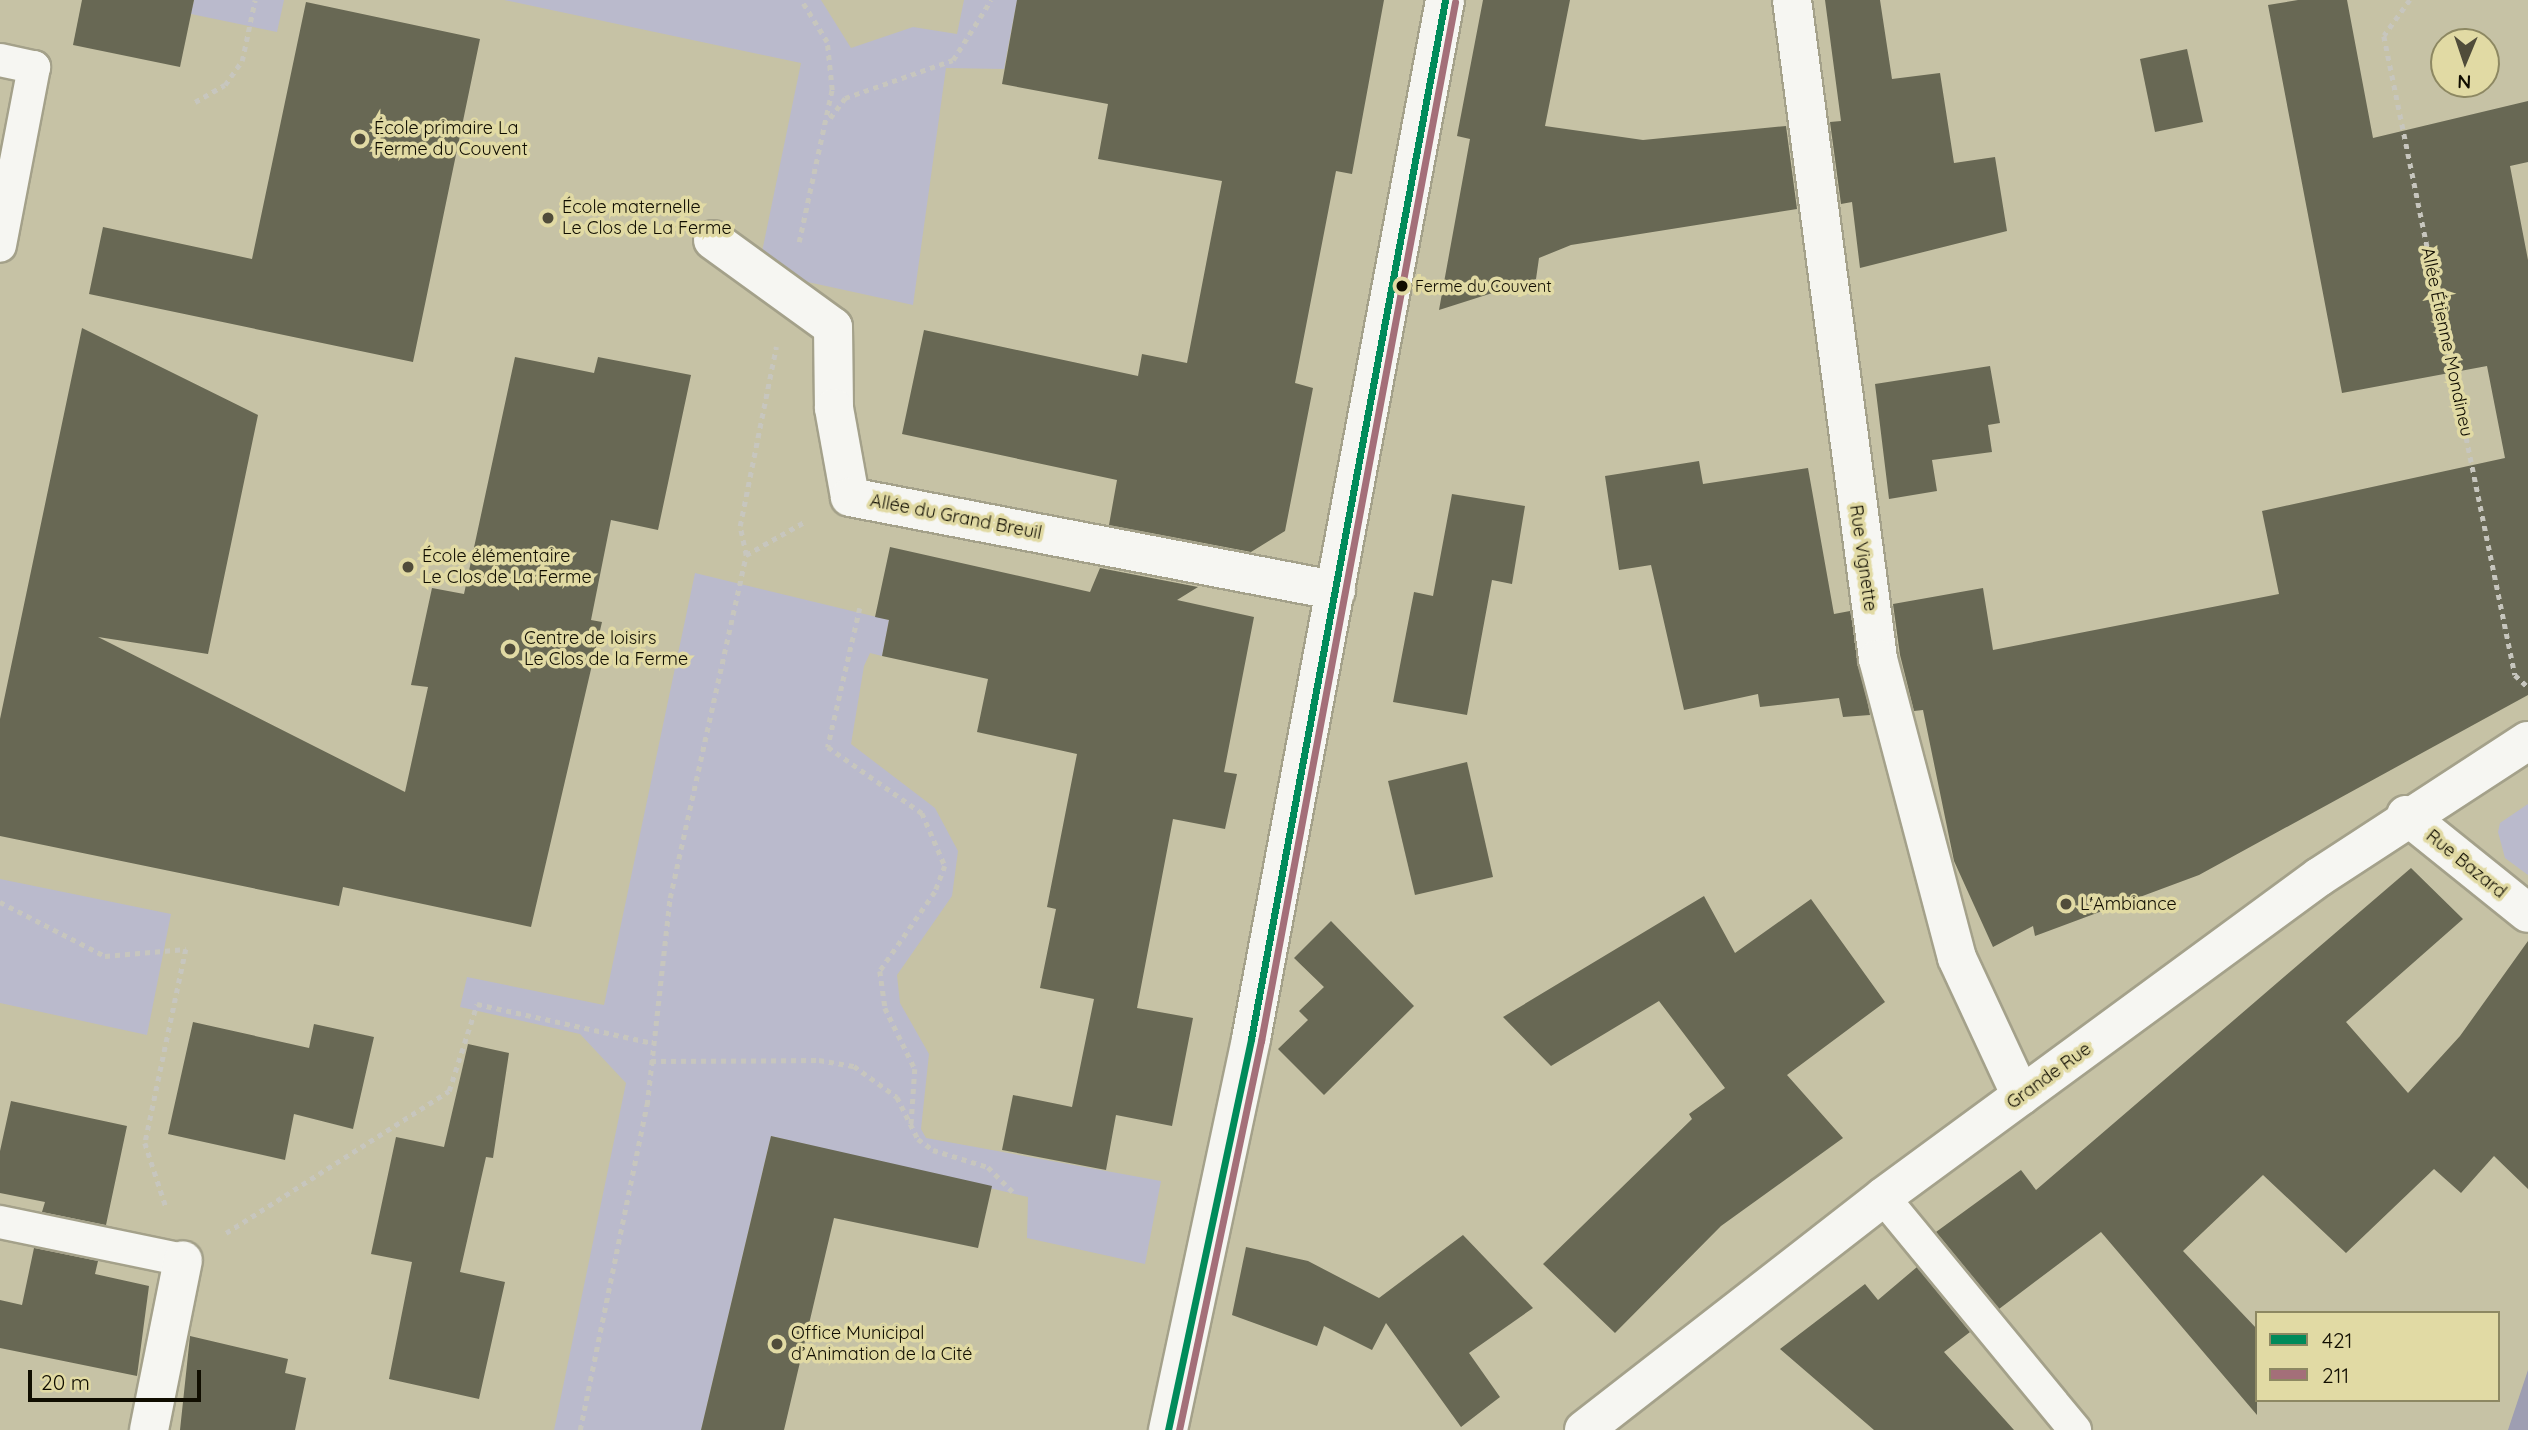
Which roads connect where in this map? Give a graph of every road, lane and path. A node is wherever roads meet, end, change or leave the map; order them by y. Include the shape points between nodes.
1 (256, 0) edge
2 (991, 0) edge
3 (1445, 0) edge
4 (1792, 0) edge
5 (2410, 0) edge
6 (0, 60) edge
7 (195, 102) dead end
8 (829, 118) dead end
9 (713, 240) dead end
10 (0, 246) edge
11 (850, 497) junction
12 (1336, 591) junction
13 (860, 608) dead end
14 (2528, 687) edge
15 (2528, 741) edge
16 (2406, 815) junction
17 (0, 902) edge
18 (2528, 913) edge
19 (653, 1043) junction
20 (651, 1061) junction
21 (2021, 1096) junction
22 (911, 1128) junction
23 (1014, 1193) dead end
24 (1883, 1197) junction
25 (0, 1222) edge
26 (183, 1260) junction
27 (149, 1430) edge
28 (580, 1430) edge
29 (1168, 1430) edge
30 (1584, 1430) edge
31 (2075, 1430) edge

1 - 7 path via 242,61 225,85
2 - 8 path via 953,60 845,98
3 - 12 street
4 - 21 street, Rue Vignette via 1878,659 1957,958
5 - 14 path, Allée Étienne Mondineu via 2384,36 2515,675
6 - 10 lane via 34,67
9 - 11 street, Allée du Grand Breuil via 833,327 834,408
11 - 12 street, Allée du Grand Breuil
11 - 19 path via 746,555 670,898
12 - 29 street
13 - 22 path via 828,747 922,813 945,866 935,892 880,971 885,1007 915,1069
15 - 16 street, Grande Rue
16 - 18 street, Rue Bazard
16 - 21 street, Grande Rue
17 - 26 path via 105,956 186,949 145,1143
19 - 20 path
19 - 26 path via 477,1004 449,1091
20 - 22 path via 818,1060 854,1066 897,1097
20 - 28 path
21 - 24 street, Grande Rue
22 - 23 path via 933,1150 988,1167
24 - 30 street, Grande Rue
24 - 31 lane
25 - 26 lane
26 - 27 street

